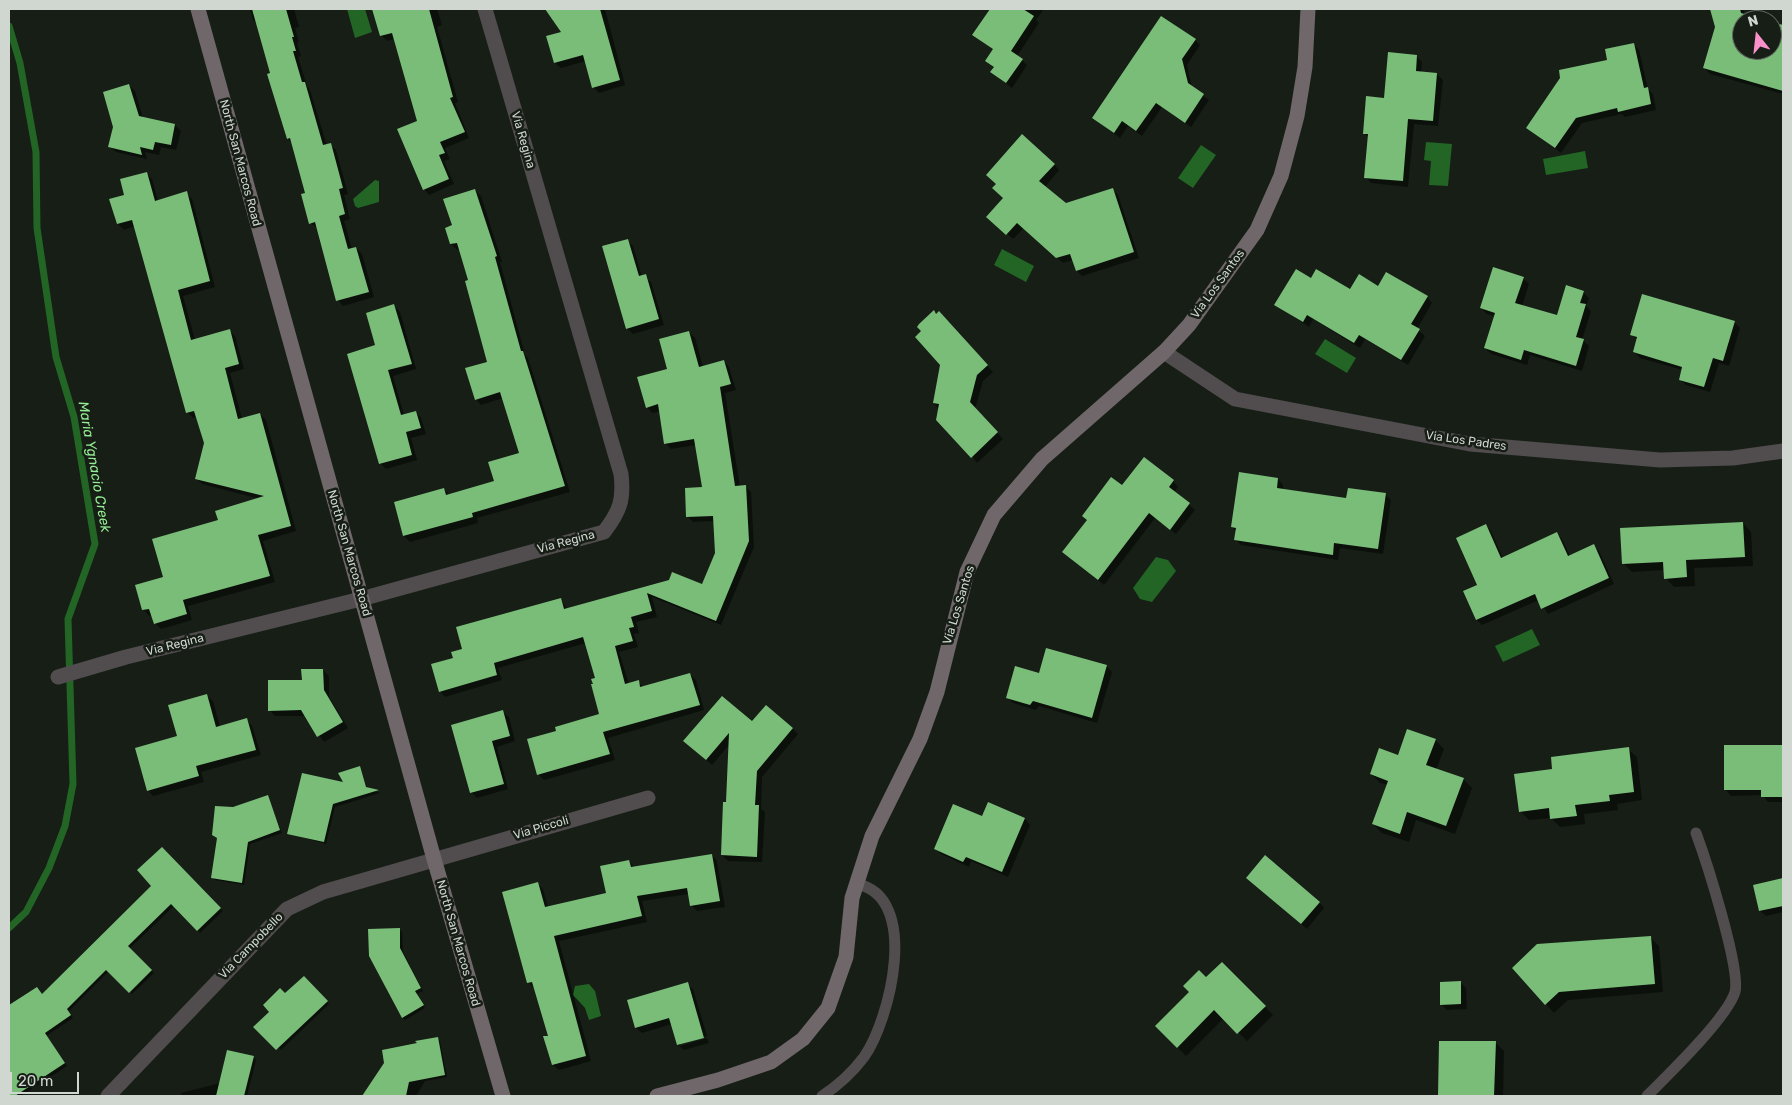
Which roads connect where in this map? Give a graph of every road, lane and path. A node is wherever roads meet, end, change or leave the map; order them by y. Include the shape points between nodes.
1 (198, 9) edge
2 (485, 9) edge
3 (1308, 9) edge
4 (1164, 352) junction
5 (1783, 451) edge
6 (361, 599) junction
7 (58, 677) dead end
8 (648, 798) dead end
9 (1696, 833) dead end
10 (434, 859) junction
11 (857, 884) junction
12 (108, 1096) edge
13 (503, 1096) edge
14 (657, 1096) edge
15 (822, 1096) edge
16 (1647, 1096) edge

1 - 6 street, North San Marcos Road
2 - 6 street, Via Regina via 621,474 623,492 618,514 604,532
3 - 4 street, Via Los Santos via 1305,67 1297,116 1280,176 1257,230 1189,325
4 - 5 street, Via Los Padres via 1235,399 1470,444 1660,460 1732,458
4 - 11 street, Via Los Santos via 1042,459 994,514 967,572 936,692 920,739 872,836
6 - 7 street, Via Regina
6 - 10 street, North San Marcos Road
8 - 10 street, Via Piccoli
9 - 16 lane via 1731,953 1736,977 1735,992 1726,1010
10 - 12 street, Via Campobello via 323,892 287,909
10 - 13 street, North San Marcos Road
11 - 14 street, Via Los Santos via 852,898 846,957 828,1008 804,1039 771,1062
11 - 15 lane via 869,886 889,911 896,936 895,956 886,1008 865,1056 843,1082

